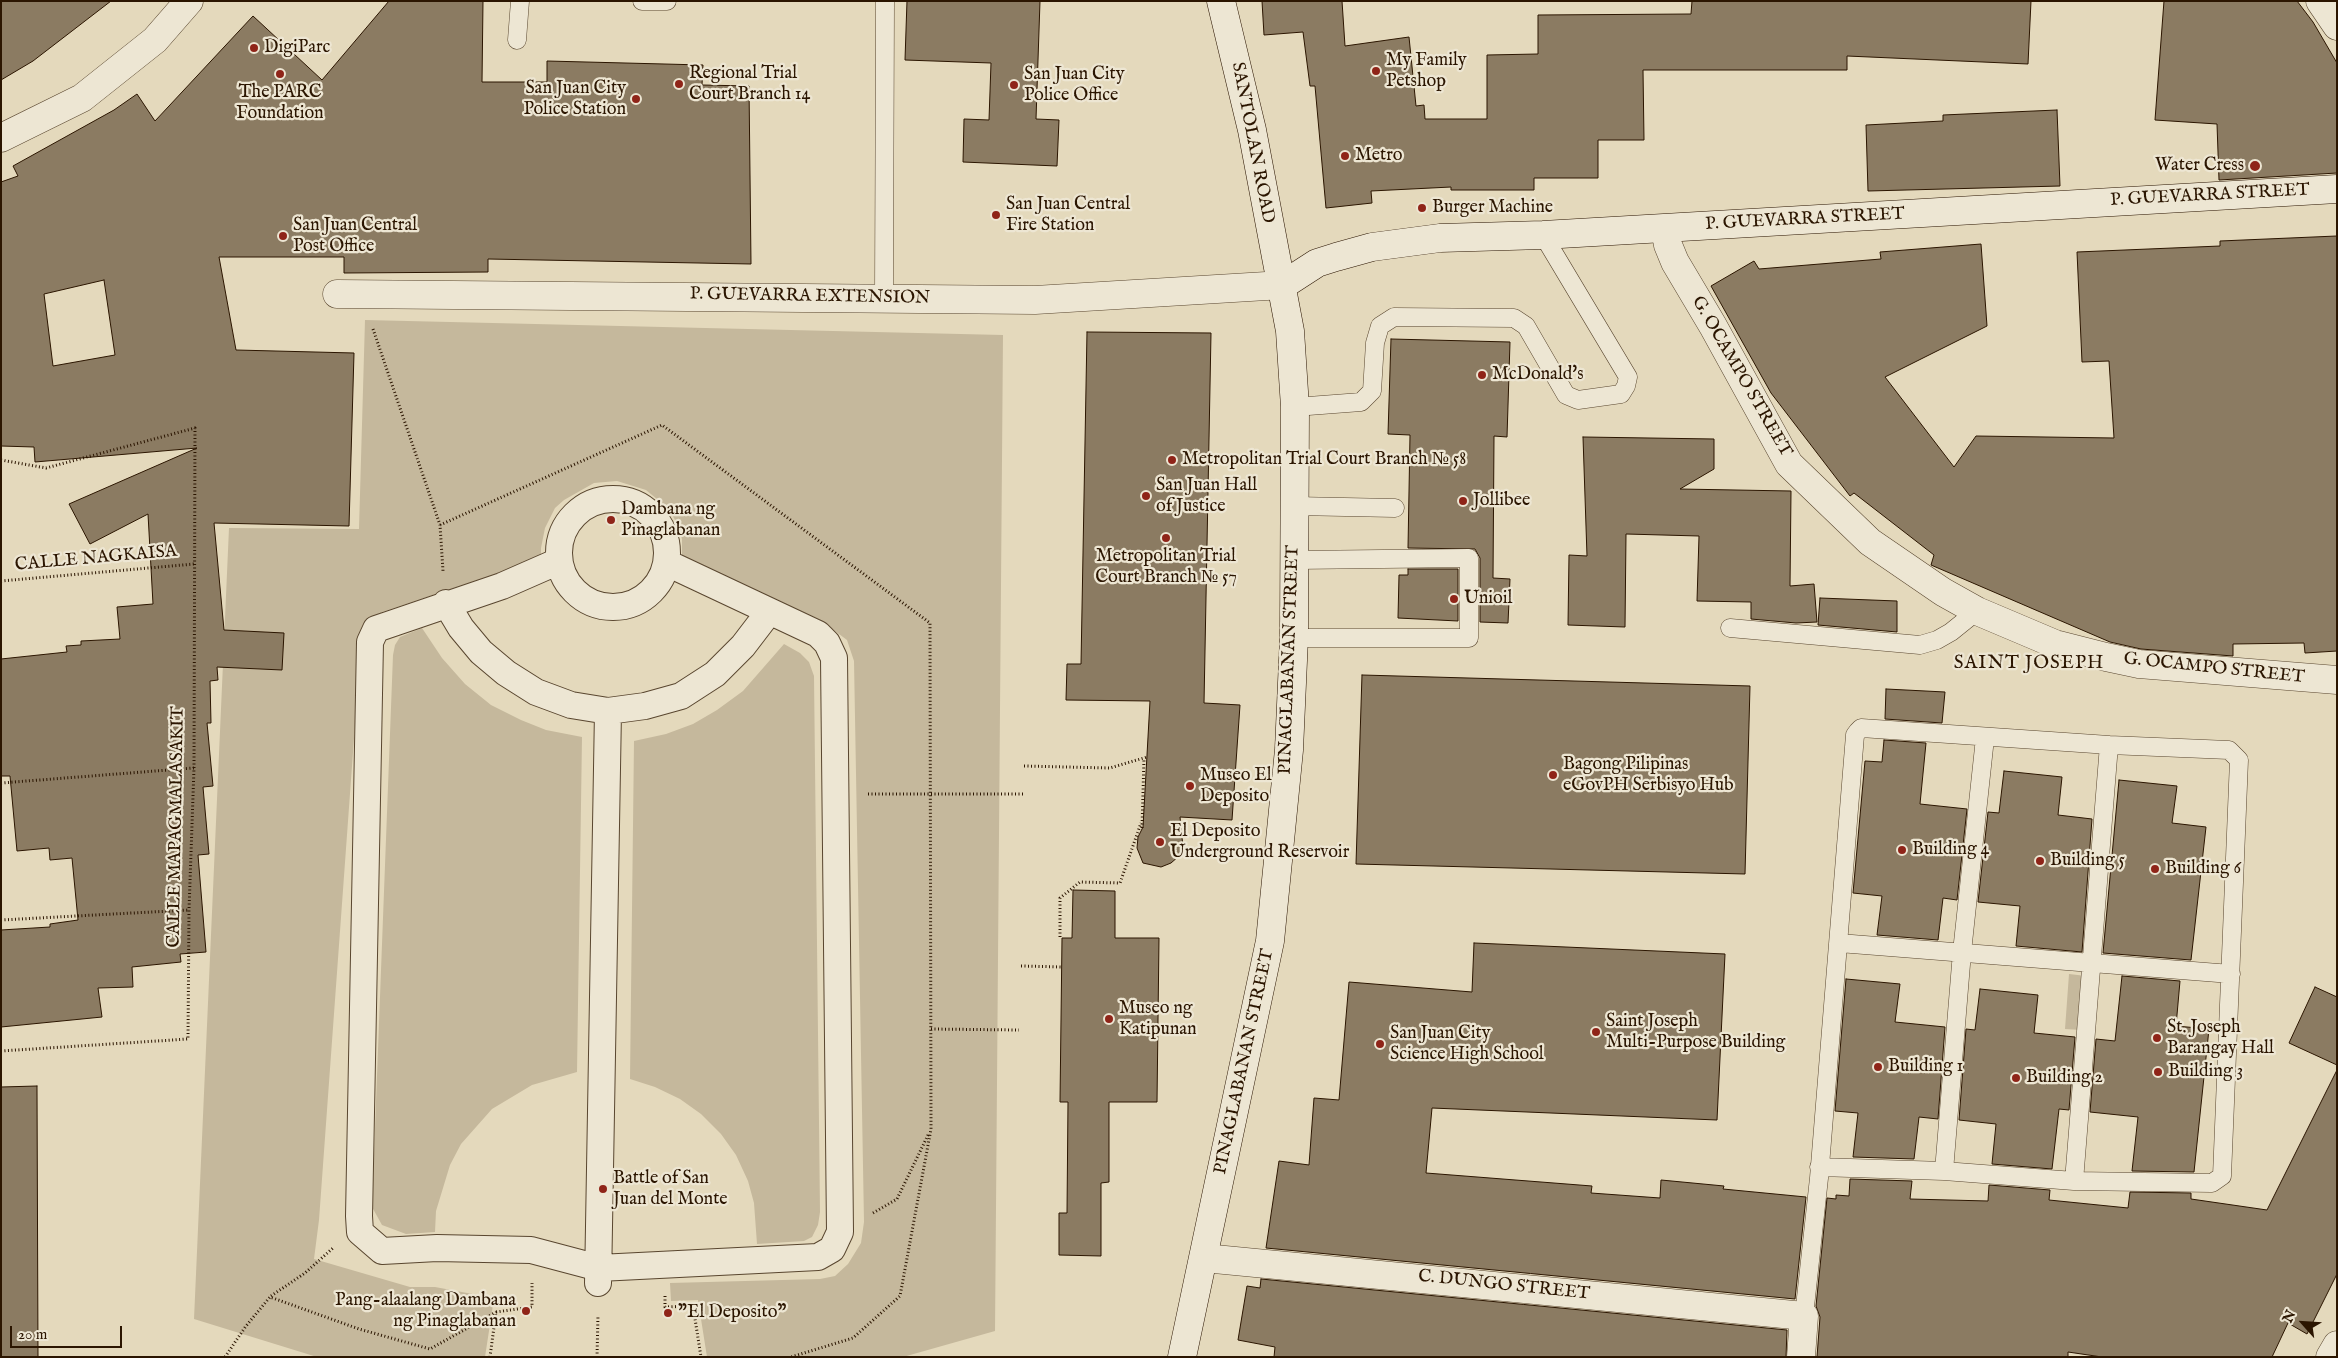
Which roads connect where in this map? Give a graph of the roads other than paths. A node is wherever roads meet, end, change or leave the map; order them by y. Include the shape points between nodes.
1 (189, 1) edge
2 (520, 1) edge
3 (642, 1) edge
4 (667, 1) edge
5 (885, 1) edge
6 (1221, 1) edge
7 (2326, 2) edge
8 (2337, 26) edge
9 (517, 40) dead end
10 (1, 138) edge
11 (2337, 189) edge
12 (1665, 229) junction
13 (1543, 235) junction
14 (1283, 285) junction
15 (348, 293) road end
16 (884, 298) junction
17 (1295, 407) junction
18 (1294, 506) junction
19 (1395, 508) dead end
20 (1295, 560) junction
21 (559, 561) junction
22 (667, 563) junction
23 (446, 604) junction
24 (1977, 610) junction
25 (768, 612) junction
26 (1730, 628) dead end
27 (1294, 638) junction
28 (2337, 680) edge
29 (608, 711) junction
30 (1985, 738) junction
31 (2109, 745) junction
32 (1839, 943) junction
33 (1962, 952) junction
34 (2093, 963) junction
35 (2231, 974) junction
36 (1944, 1171) junction
37 (1819, 1173) junction
38 (2074, 1181) junction
39 (1204, 1258) junction
40 (598, 1275) junction
41 (1804, 1316) junction
42 (2337, 1345) edge
43 (1182, 1357) edge
44 (1800, 1357) edge
45 (2330, 1357) edge

1 - 10 street via 155,40 82,98
2 - 9 lane
3 - 4 lane
5 - 16 lane
6 - 14 street, SANTOLAN ROAD via 1252,130
7 - 8 street
11 - 12 street, P. GUEVARRA STREET
12 - 13 street, P. GUEVARRA STREET
12 - 24 street, G. OCAMPO STREET via 1675,262 1790,464 1870,542 1943,592
13 - 14 street, P. GUEVARRA STREET via 1440,238 1372,247 1317,263
13 - 17 lane via 1628,377 1621,394 1578,400 1566,395 1526,326 1514,318 1394,317 1380,326 1375,343 1372,391 1361,402
14 - 16 street, P. GUEVARRA EXTENSION via 1035,300
14 - 17 street, PINAGLABANAN STREET via 1293,360
15 - 16 street, P. GUEVARRA EXTENSION
17 - 18 street, PINAGLABANAN STREET
18 - 19 lane
18 - 20 street, PINAGLABANAN STREET
20 - 27 street, PINAGLABANAN STREET
20 - 27 lane via 1469,558 1469,638
21 - 22 street via 564,578 574,592 587,602 612,608 637,603 651,593
21 - 22 street via 566,525 579,511 596,502 614,498 633,502 649,512 660,526 667,544
21 - 23 street via 502,586
22 - 25 street
23 - 29 street via 480,652 506,673 536,692 572,705
23 - 40 street via 376,629 370,642 360,1232 382,1251 437,1248 531,1250
24 - 26 lane via 1951,632 1920,645
24 - 28 street, G. OCAMPO STREET via 2054,644 2139,664
25 - 29 street via 743,646 715,674 681,696 645,706
25 - 40 street via 818,634 834,658 840,1232 832,1249 818,1257 665,1266
27 - 39 street, PINAGLABANAN STREET via 1289,750 1270,942
29 - 40 street
30 - 31 lane
30 - 32 lane via 1862,728 1855,735
30 - 33 lane
31 - 34 lane
31 - 35 lane via 2229,750 2239,760
32 - 33 lane
32 - 37 lane
33 - 34 lane
33 - 36 lane
34 - 35 lane
34 - 38 lane
35 - 38 lane via 2222,1176 2212,1183
36 - 37 lane
36 - 38 lane
37 - 41 lane
39 - 41 street, C. DUNGO STREET
39 - 43 street, PINAGLABANAN STREET
41 - 44 street
42 - 45 street

